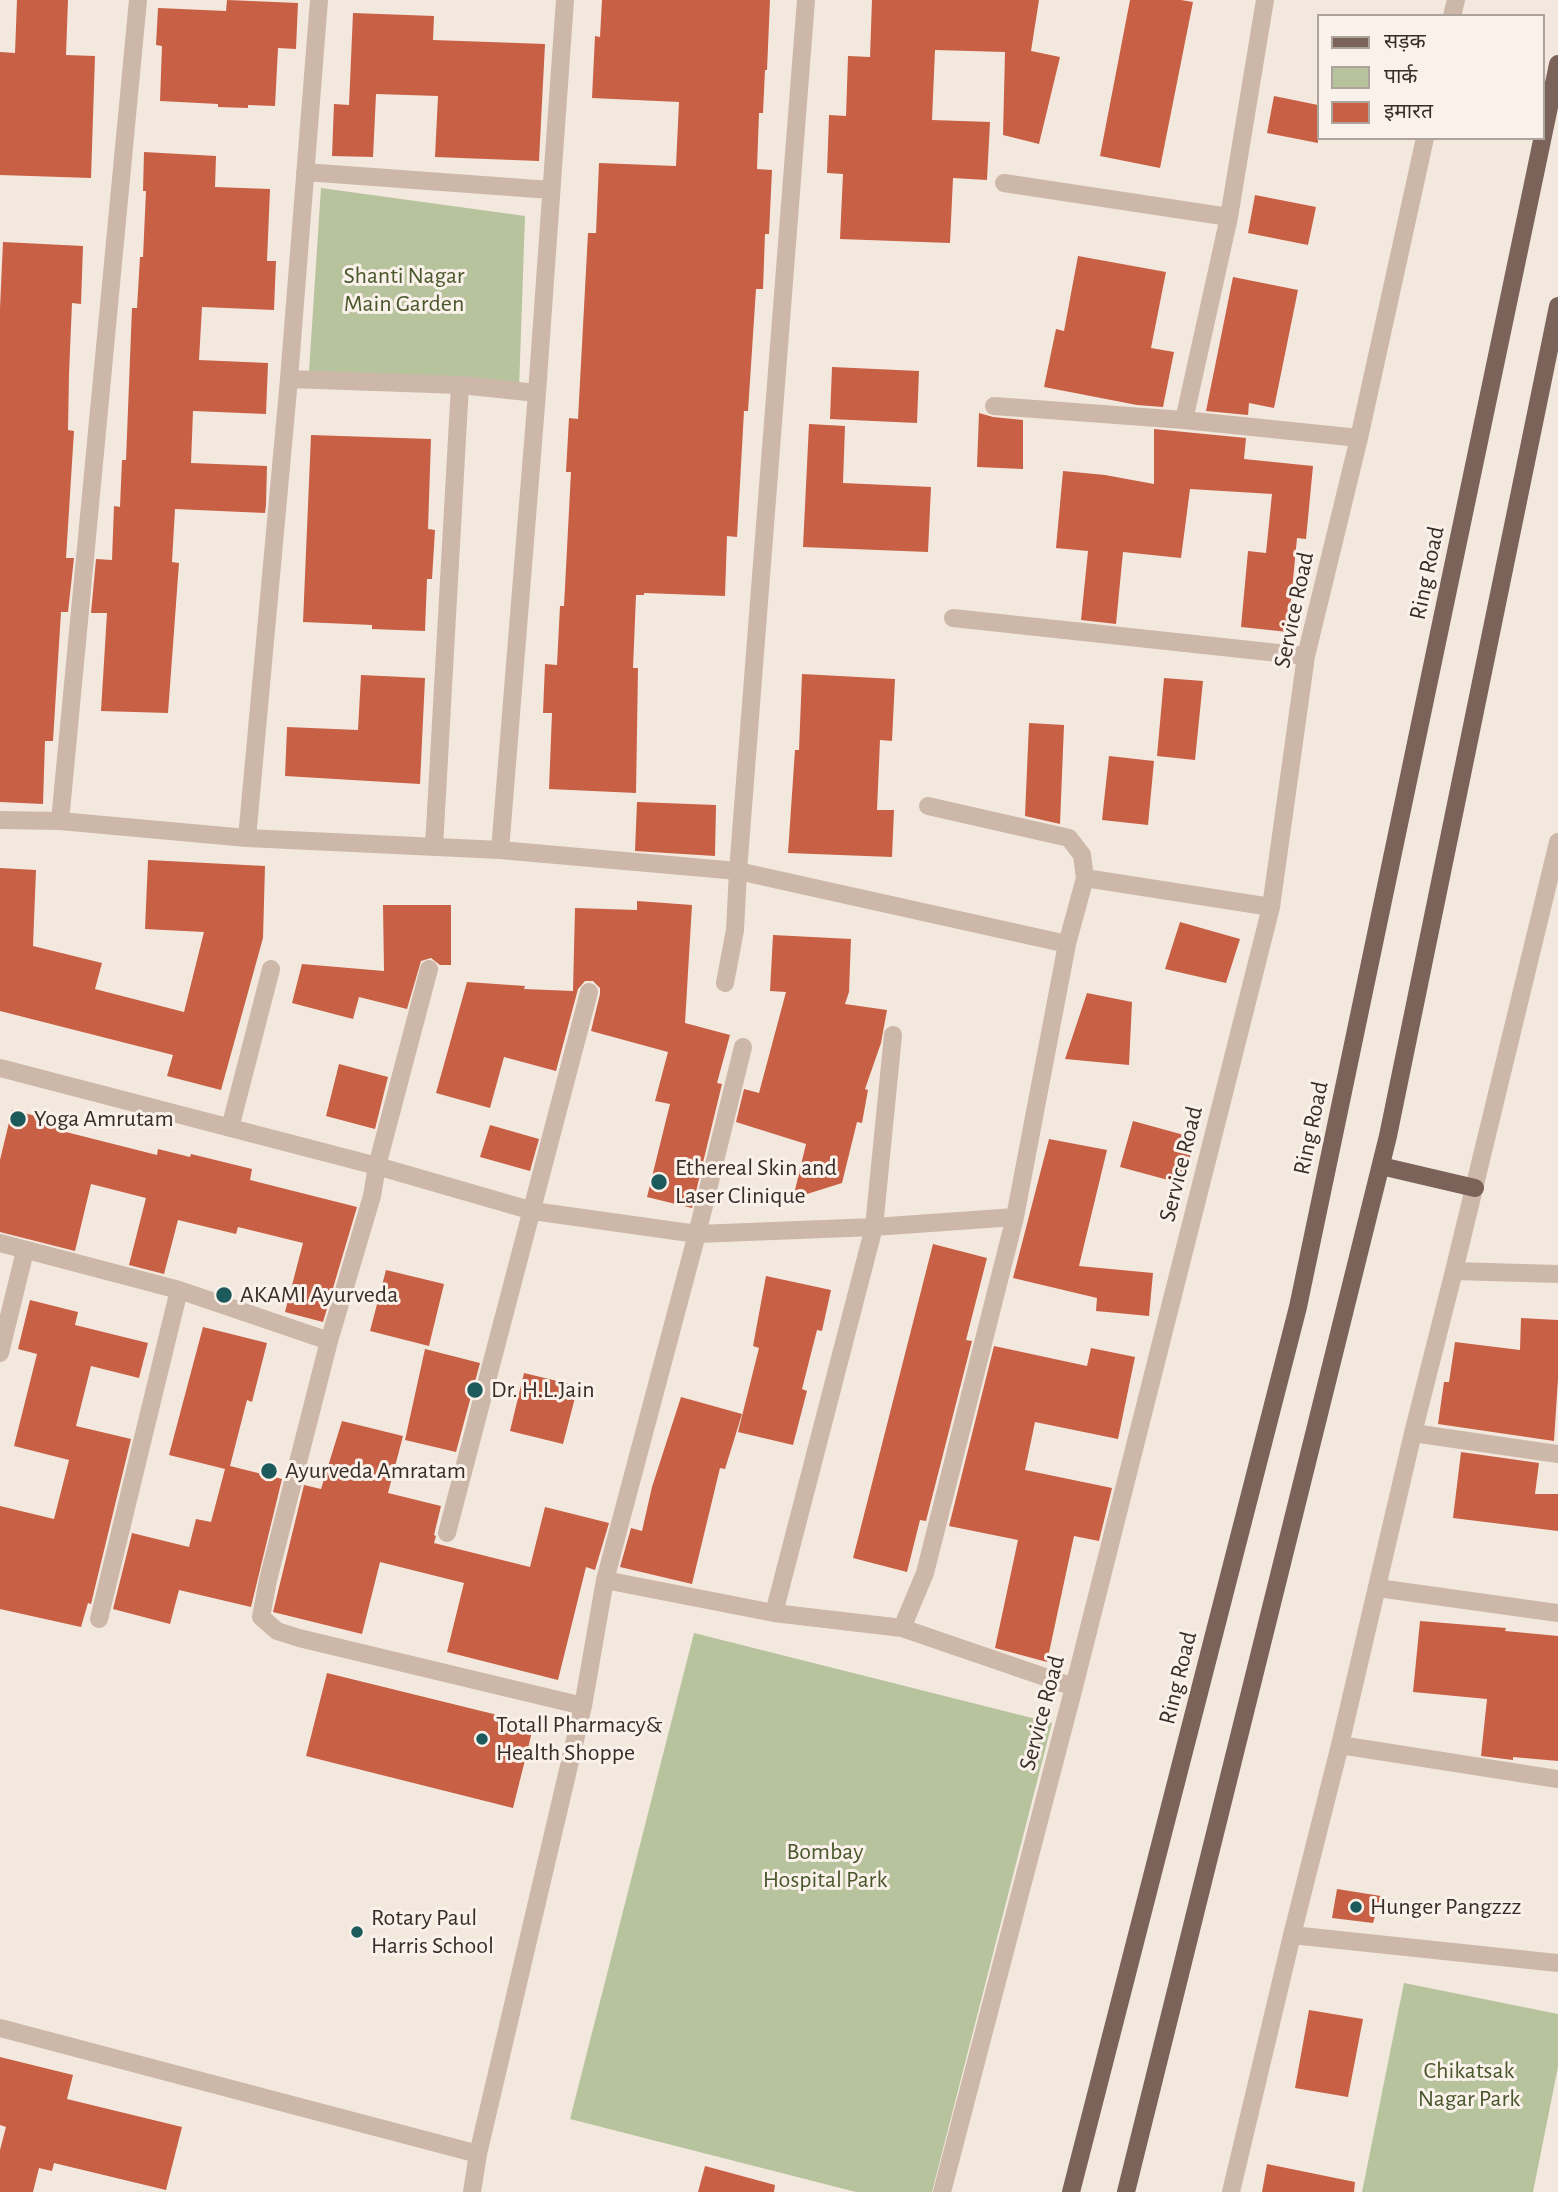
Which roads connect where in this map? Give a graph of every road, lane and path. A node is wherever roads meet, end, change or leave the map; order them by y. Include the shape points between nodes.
1 (138, 0) edge
2 (319, 0) edge
3 (565, 0) edge
4 (806, 0) edge
5 (1265, 0) edge
6 (1558, 64) edge
7 (1544, 131) edge
8 (1425, 140) edge
9 (1542, 140) edge
10 (306, 172) junction
11 (1004, 183) dead end
12 (551, 190) junction
13 (1229, 217) junction
14 (1558, 306) edge
15 (289, 379) junction
16 (460, 385) junction
17 (537, 393) junction
18 (994, 406) dead end
19 (1184, 420) junction
20 (1359, 438) junction
21 (953, 618) dead end
22 (1306, 656) junction
23 (928, 806) dead end
24 (0, 820) edge
25 (60, 821) junction
26 (247, 838) junction
27 (1558, 842) edge
28 (434, 847) junction
29 (500, 850) junction
30 (738, 871) junction
31 (1085, 878) junction
32 (1271, 907) junction
33 (1067, 944) junction
34 (271, 968) dead end
35 (429, 969) dead end
36 (724, 983) dead end
37 (589, 992) dead end
38 (893, 1035) dead end
39 (743, 1047) dead end
40 (0, 1068) edge
41 (229, 1128) junction
42 (377, 1166) junction
43 (1381, 1166) junction
44 (1475, 1188) junction
45 (533, 1211) junction
46 (1015, 1217) junction
47 (874, 1227) junction
48 (697, 1234) junction
49 (0, 1243) edge
50 (25, 1251) junction
51 (1454, 1272) junction
52 (1558, 1274) edge
53 (179, 1290) junction
54 (329, 1341) junction
55 (0, 1353) edge
56 (1412, 1433) junction
57 (1558, 1454) edge
58 (447, 1533) dead end
59 (606, 1580) junction
60 (1378, 1588) junction
61 (774, 1613) junction
62 (1558, 1613) edge
63 (99, 1619) dead end
64 (902, 1628) junction
65 (1074, 1688) junction
66 (583, 1706) junction
67 (1340, 1745) junction
68 (1558, 1780) edge
69 (1292, 1935) junction
70 (1558, 1963) edge
71 (0, 2028) edge
72 (478, 2154) junction
73 (472, 2192) edge
74 (942, 2192) edge
75 (1072, 2192) edge
76 (1125, 2192) edge
77 (1231, 2192) edge

1 - 25 street
2 - 10 street
3 - 12 street
4 - 30 street
5 - 13 street
6 - 7 main road, Ring Road
8 - 20 street, Service Road
9 - 75 main road, Ring Road via 1298,1307
10 - 12 street
10 - 15 street
11 - 13 street
12 - 17 street
13 - 19 street
14 - 43 main road
15 - 16 street
15 - 26 street
16 - 17 street
16 - 28 street
17 - 29 street
18 - 19 street
19 - 20 street
20 - 22 street, Service Road
21 - 22 street
22 - 32 street, Service Road
23 - 31 street via 1069,838 1082,855
24 - 25 street
25 - 26 street
26 - 28 street
27 - 44 street
28 - 29 street
29 - 30 street
30 - 33 street
30 - 36 street via 735,930
31 - 32 street
31 - 33 street
32 - 65 street, Service Road
33 - 46 street
34 - 41 street
35 - 42 street
37 - 45 street
38 - 47 street
39 - 48 street
40 - 41 street
41 - 42 street
42 - 45 street
42 - 54 street
43 - 44 main road
43 - 76 main road
44 - 51 street
45 - 48 street
45 - 58 street
46 - 47 street
46 - 64 street via 925,1573
47 - 48 street
47 - 61 street
48 - 59 street
49 - 50 street
50 - 53 street
50 - 55 street
51 - 52 street
51 - 56 street
53 - 54 street
53 - 63 street
54 - 66 street via 261,1617 276,1631 299,1638
56 - 57 street
56 - 60 street
59 - 61 street
59 - 66 street
60 - 62 street
60 - 67 street
61 - 64 street
64 - 65 street
65 - 74 street, Service Road
66 - 72 street
67 - 68 street
67 - 69 street
69 - 70 street
69 - 77 street
71 - 72 street
72 - 73 street

